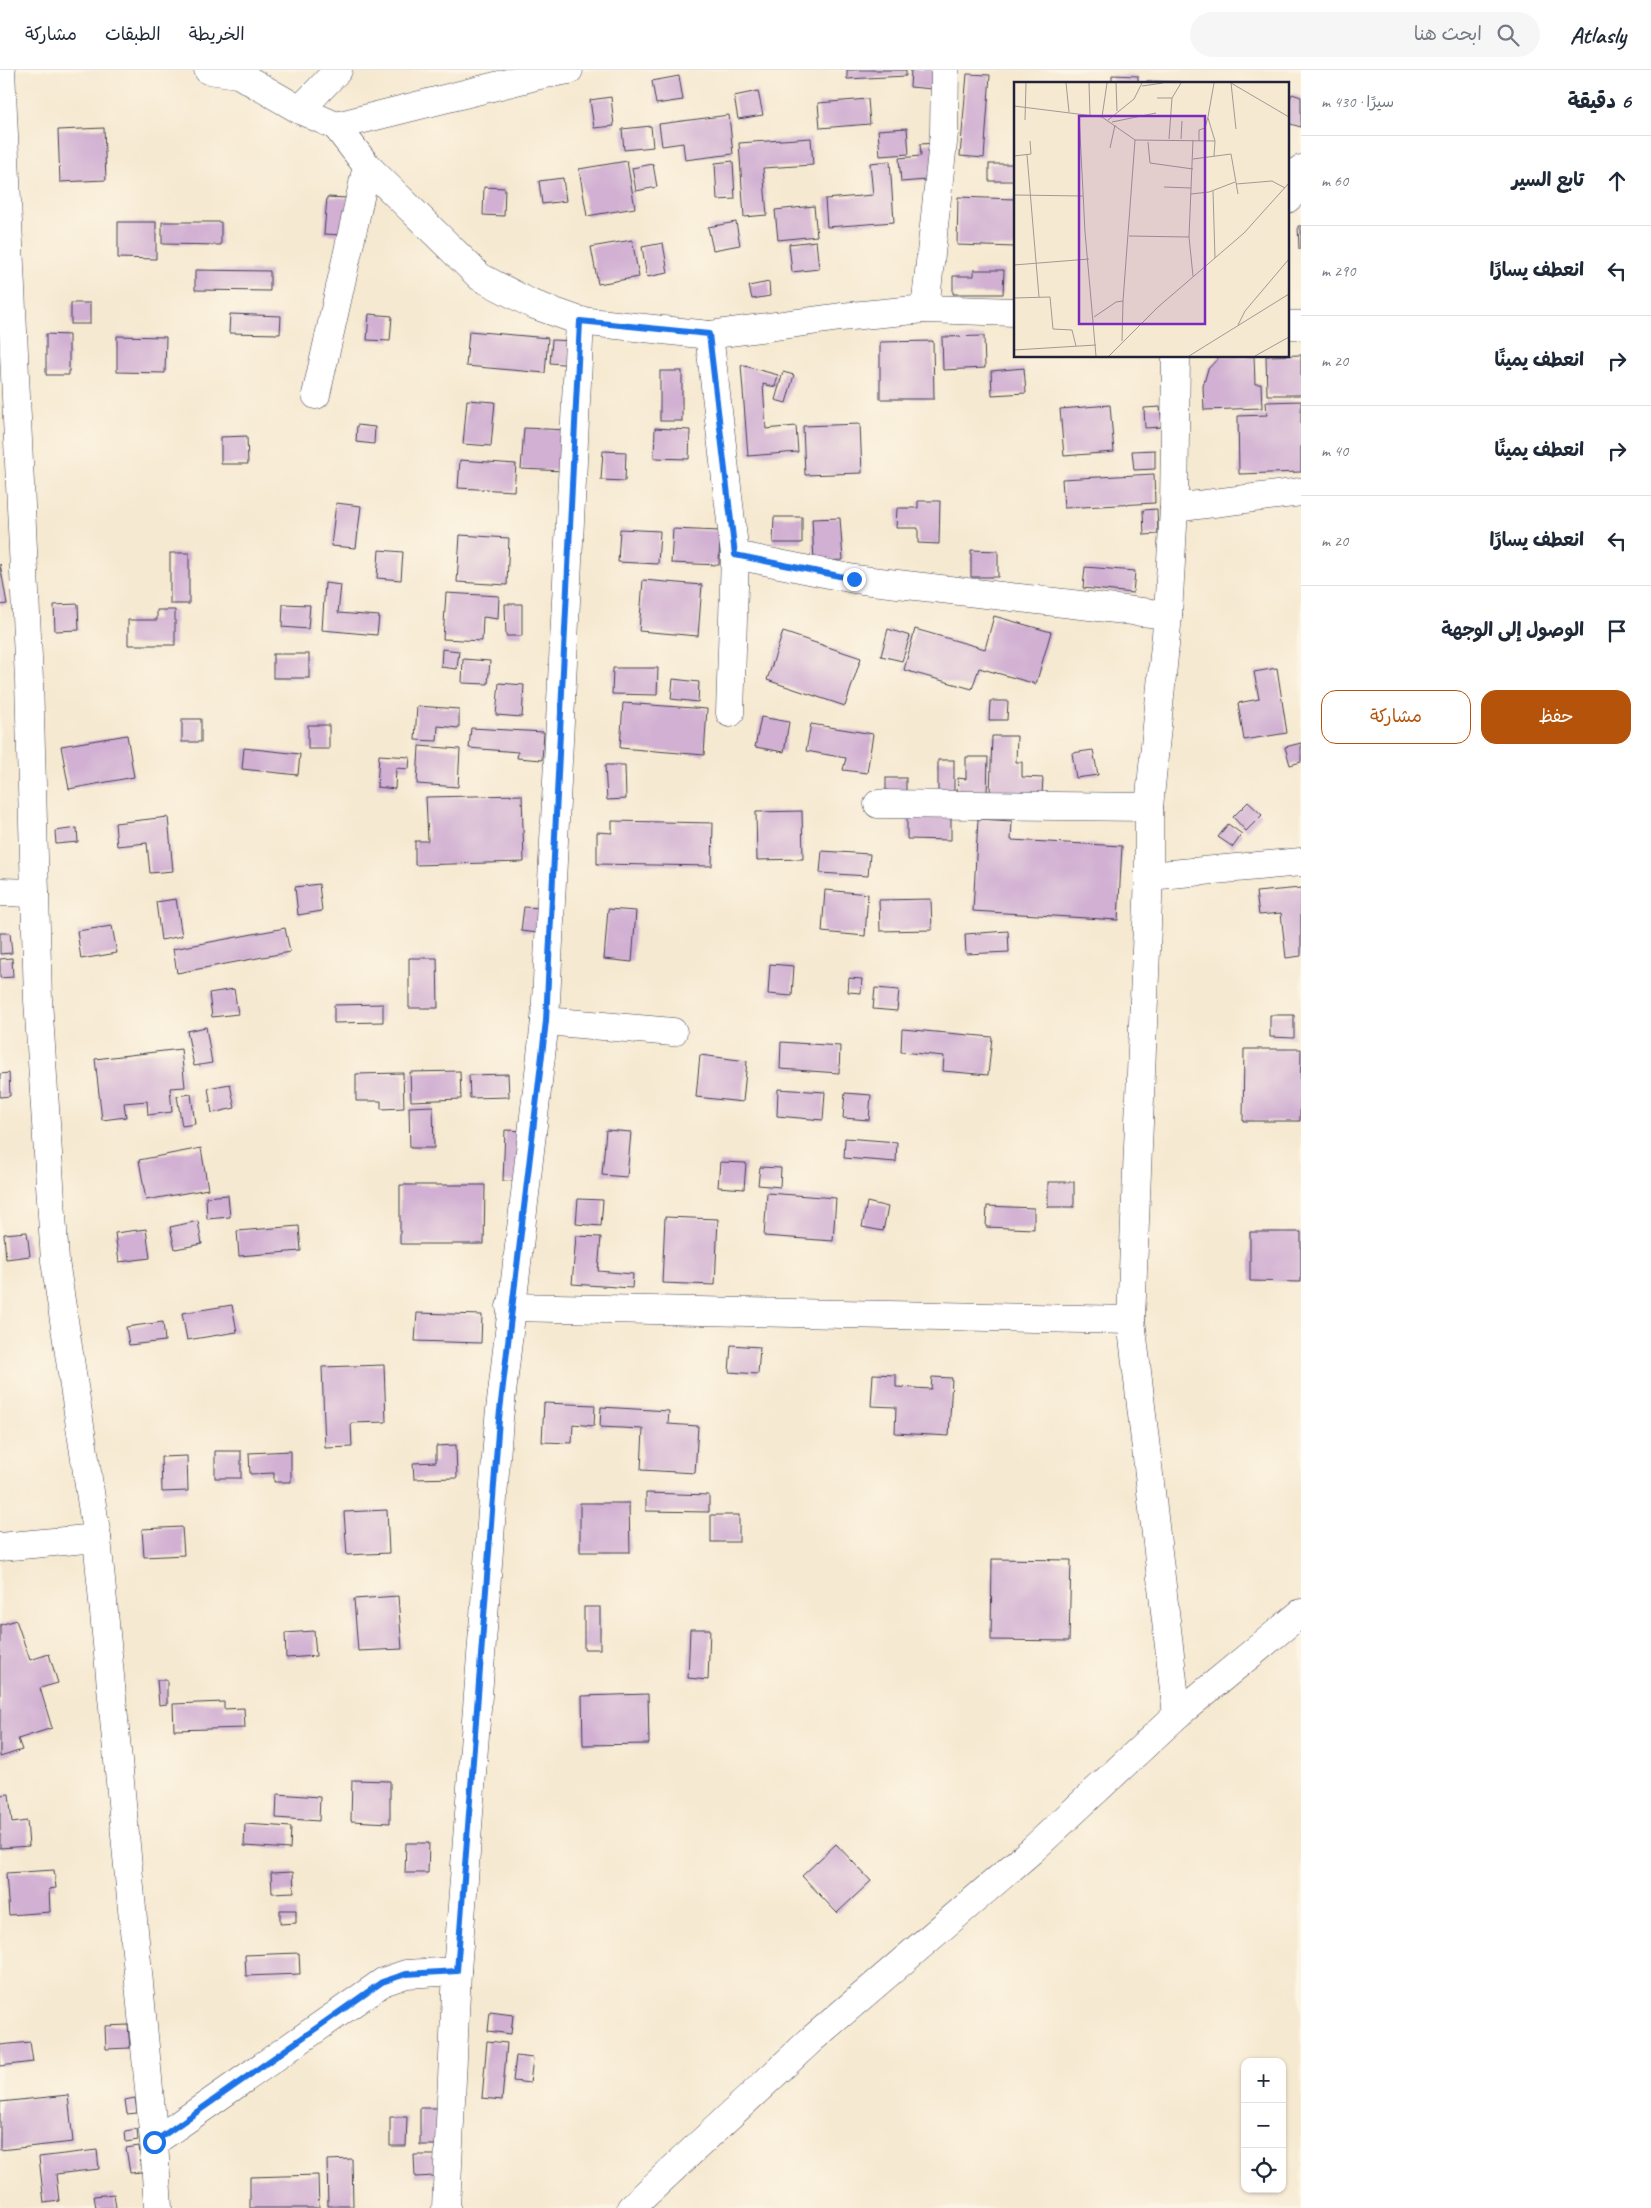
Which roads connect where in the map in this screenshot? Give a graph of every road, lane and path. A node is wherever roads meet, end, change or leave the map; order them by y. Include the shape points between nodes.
1 (0, 70) edge
2 (208, 70) edge
3 (338, 70) edge
4 (570, 70) edge
5 (945, 70) edge
6 (238, 72) edge
7 (300, 110) junction
8 (336, 126) junction
9 (367, 166) junction
10 (1301, 170) edge
11 (1288, 198) edge
12 (925, 309) junction
13 (1014, 312) edge
14 (580, 321) junction
15 (1288, 325) edge
16 (1301, 325) edge
17 (709, 334) junction
18 (1176, 358) edge
19 (316, 395) dead end
20 (10, 489) edge
21 (1301, 492) edge
22 (1174, 508) junction
23 (735, 555) junction
24 (1168, 616) junction
25 (730, 713) dead end
26 (878, 804) dead end
27 (1149, 807) junction
28 (1301, 862) edge
29 (1149, 876) junction
30 (0, 892) edge
31 (35, 893) junction
32 (546, 1021) junction
33 (673, 1032) dead end
34 (510, 1307) junction
35 (1131, 1320) junction
36 (97, 1538) junction
37 (0, 1547) edge
38 (1301, 1613) edge
39 (1177, 1715) junction
40 (457, 1971) junction
41 (154, 2142) junction
42 (158, 2208) edge
43 (446, 2208) edge
44 (631, 2208) edge

1 - 20 street
2 - 6 street
3 - 7 street
4 - 8 street
5 - 12 street via 944,133
6 - 7 street
7 - 8 street
8 - 9 street
9 - 14 street via 480,277 532,304
9 - 19 street
10 - 11 street via 1295,192
12 - 13 street
12 - 17 street
14 - 17 street
14 - 32 street
15 - 16 street
17 - 23 street
18 - 22 street
20 - 31 street via 29,680
21 - 22 street
22 - 24 street
23 - 24 street via 854,579
23 - 25 street
24 - 27 street
26 - 27 street
27 - 29 street
28 - 29 street
29 - 35 street
30 - 31 street
31 - 36 street via 38,1000 55,1261
32 - 33 street
32 - 34 street
34 - 35 street
34 - 40 street
35 - 39 street
36 - 37 street
36 - 41 street
38 - 39 street
39 - 44 street via 1031,1851 812,2039
40 - 41 street via 406,1974 382,1982
40 - 43 street
41 - 42 street

